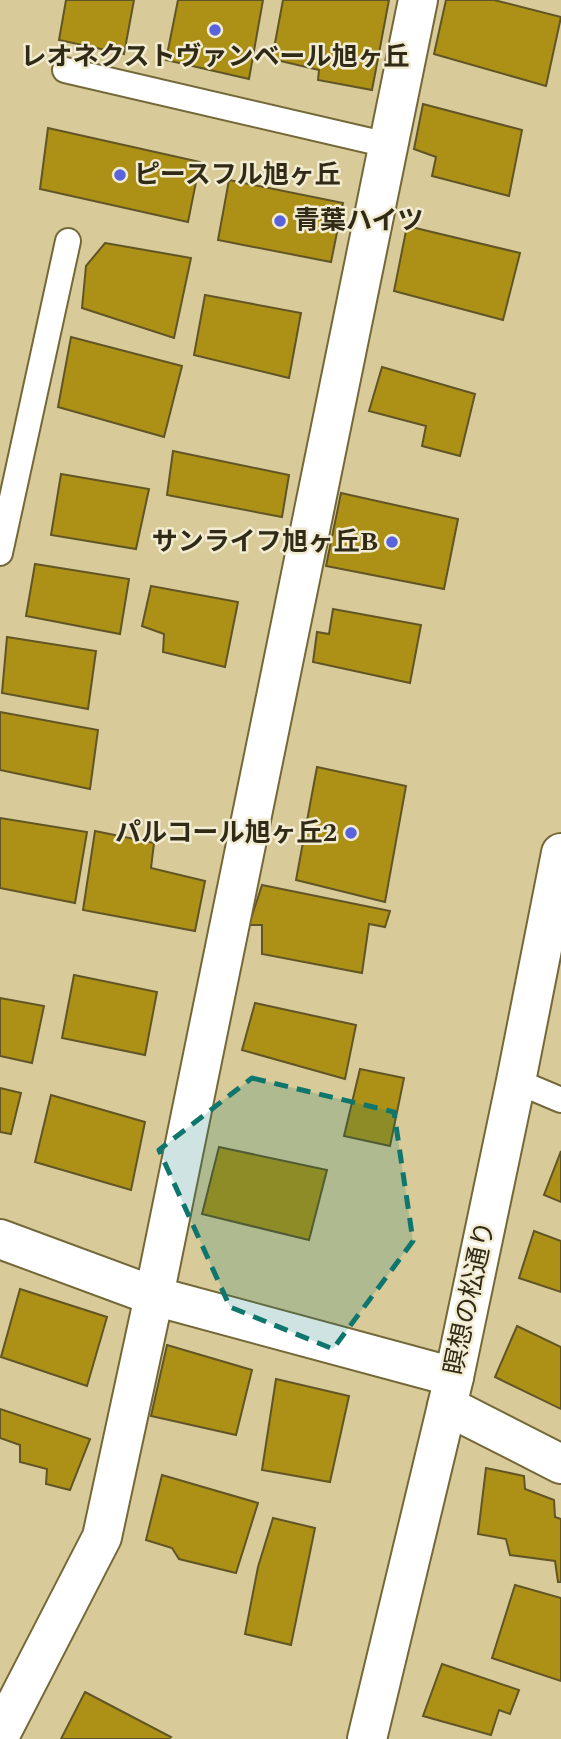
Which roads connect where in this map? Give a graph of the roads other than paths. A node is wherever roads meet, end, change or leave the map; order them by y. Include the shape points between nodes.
1 (418, 0) edge
2 (65, 70) dead end
3 (388, 145) junction
4 (68, 241) dead end
5 (0, 553) edge
6 (561, 853) edge
7 (516, 1081) junction
8 (561, 1100) edge
9 (0, 1239) edge
10 (154, 1296) junction
11 (450, 1391) junction
12 (561, 1464) edge
13 (0, 1735) edge
14 (367, 1739) edge

1 - 3 street
2 - 3 lane
3 - 10 street
4 - 5 lane
6 - 7 street, 瞑想の松通り
7 - 8 lane
7 - 11 street, 瞑想の松通り
9 - 10 street
10 - 11 street
10 - 13 street via 102,1537
11 - 12 street
11 - 14 street, 瞑想の松通り

